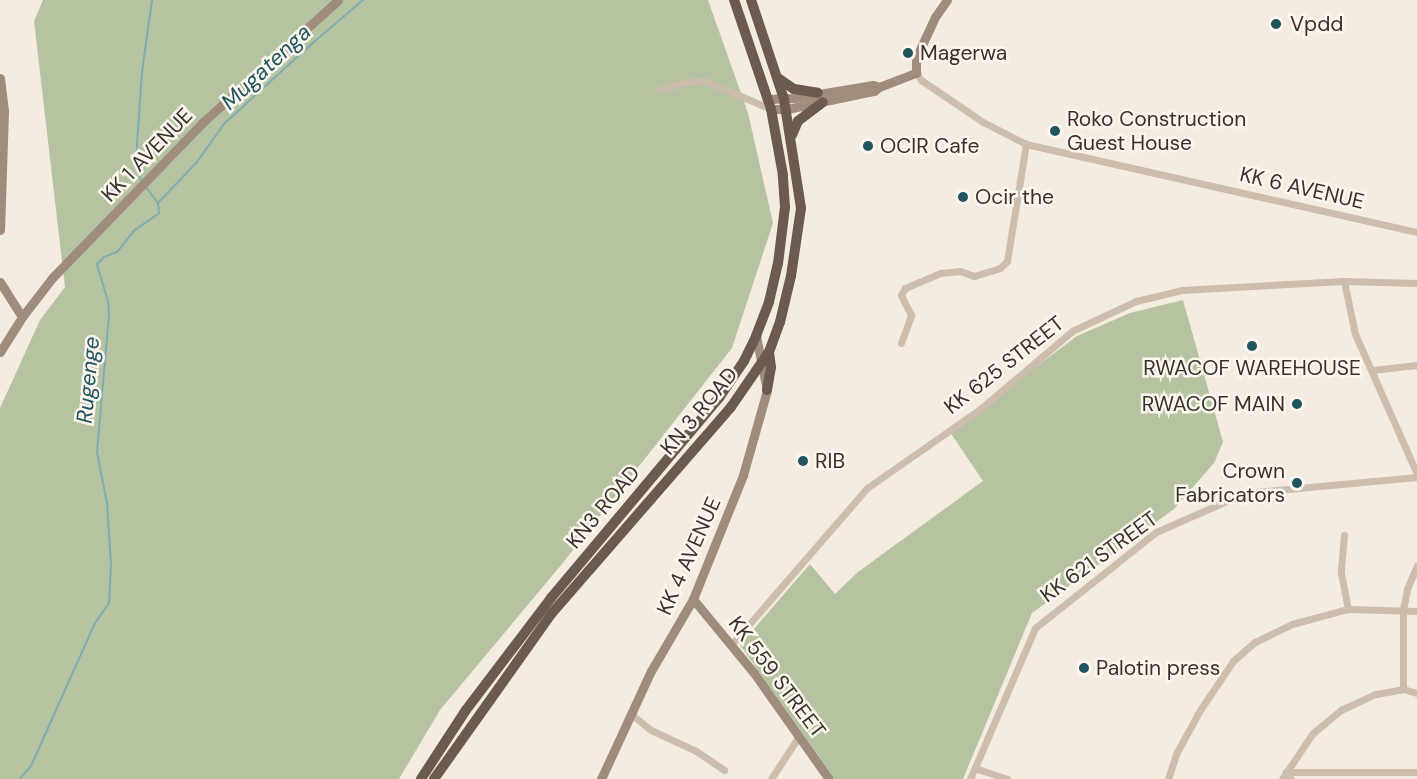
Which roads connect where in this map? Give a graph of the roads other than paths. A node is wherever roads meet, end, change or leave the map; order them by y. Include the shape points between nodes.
1 (338, 0) edge
2 (734, 0) edge
3 (751, 0) edge
4 (947, 0) edge
5 (916, 73) junction
6 (775, 75) junction
7 (0, 78) edge
8 (658, 90) dead end
9 (820, 97) junction
10 (769, 104) junction
11 (786, 104) junction
12 (791, 135) junction
13 (1026, 144) junction
14 (0, 230) edge
15 (1417, 232) edge
16 (1344, 280) junction
17 (0, 282) edge
18 (1417, 283) edge
19 (22, 317) junction
20 (756, 336) junction
21 (901, 343) dead end
22 (0, 352) edge
23 (769, 352) junction
24 (1417, 365) edge
25 (761, 366) junction
26 (1372, 370) junction
27 (751, 381) junction
28 (767, 386) junction
29 (1417, 476) edge
30 (1344, 535) dead end
31 (1417, 566) edge
32 (693, 599) junction
33 (1348, 609) junction
34 (1403, 610) junction
35 (1417, 611) edge
36 (731, 645) junction
37 (1403, 689) junction
38 (1417, 693) edge
39 (631, 714) junction
40 (800, 736) junction
41 (975, 768) junction
42 (724, 770) dead end
43 (1417, 772) edge
44 (1328, 775) edge
45 (1284, 776) edge
46 (421, 779) edge
47 (435, 779) edge
48 (602, 779) edge
49 (771, 779) edge
50 (829, 779) edge
51 (970, 779) edge
52 (1007, 779) edge
53 (1168, 779) edge
54 (1292, 779) edge

1 - 19 main road, KK 1 AVENUE via 202,123 52,278
2 - 10 highway, KN3 ROAD
3 - 6 highway, KN 3 ROAD
4 - 5 main road via 916,58
5 - 9 main road via 874,92
5 - 13 street, KK 6 AVENUE via 983,122
6 - 9 highway via 794,89
6 - 11 highway, KN 3 ROAD
7 - 14 main road
8 - 10 street via 705,81
9 - 11 main road
9 - 12 highway
10 - 11 main road
10 - 20 highway, KN3 ROAD via 783,175 784,218 769,302
11 - 12 highway, KN 3 ROAD
12 - 23 highway, KN 3 ROAD via 798,176 799,224 783,310
13 - 15 street, KK 6 AVENUE
13 - 21 street via 1007,261 1000,268 974,276 960,271 941,273 905,288 901,295 911,315
16 - 18 street, KK 625 STREET
16 - 26 street via 1353,326
16 - 36 street, KK 625 STREET via 1182,290 1136,301 1072,331 979,410 867,488
17 - 19 main road
19 - 22 main road, KK 1 AVENUE
20 - 25 main road
20 - 46 highway, KN3 ROAD via 719,398 550,598 466,710
23 - 25 highway, KN 3 ROAD
23 - 28 highway
24 - 26 street
25 - 27 highway, KN 3 ROAD
25 - 28 main road
26 - 29 street
27 - 28 highway
27 - 47 highway, KN 3 ROAD via 552,613
28 - 32 main road, KK 4 AVENUE via 735,497
29 - 41 street, KK 621 STREET via 1245,493 1156,532 1035,628
30 - 33 street via 1341,573
31 - 34 street
32 - 36 main road, KK 559 STREET
32 - 39 main road, KK 4 AVENUE
33 - 34 street
33 - 53 street via 1278,630 1233,661 1200,710 1176,754
34 - 35 street
34 - 37 street
36 - 40 main road, KK 559 STREET
37 - 38 street
37 - 45 street via 1376,694 1341,710 1312,734
39 - 42 street via 651,730 696,751
39 - 48 main road, KK 4 AVENUE
40 - 49 street
40 - 50 main road, KK 559 STREET
41 - 51 street, KK 621 STREET
41 - 52 street
43 - 44 street
44 - 45 street
45 - 54 street

